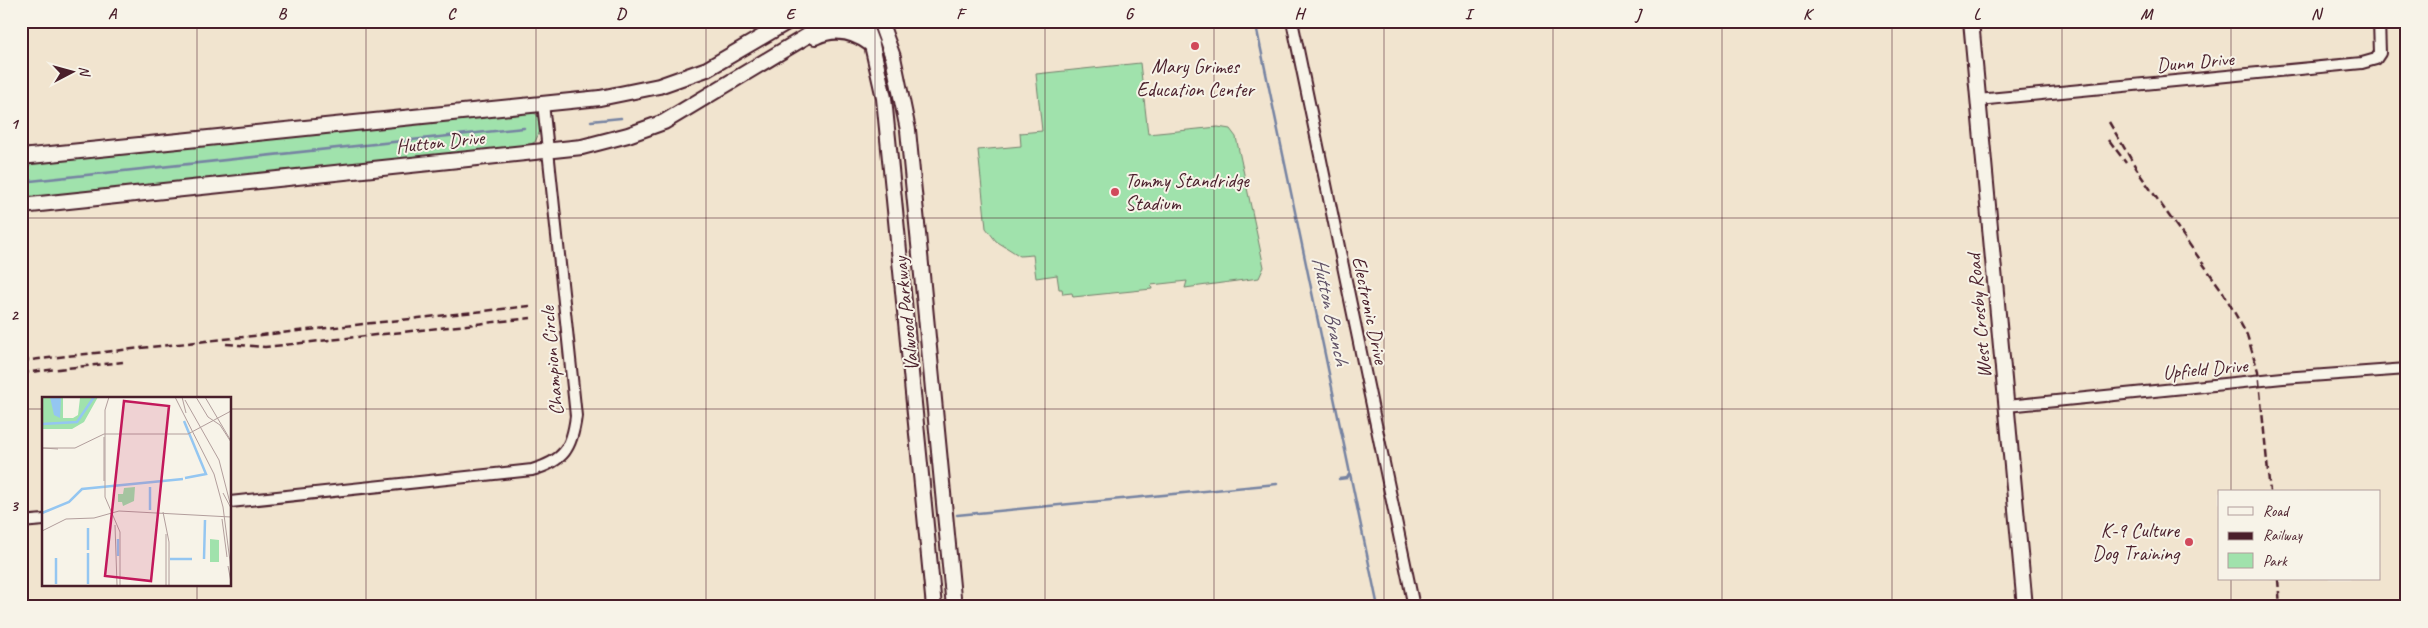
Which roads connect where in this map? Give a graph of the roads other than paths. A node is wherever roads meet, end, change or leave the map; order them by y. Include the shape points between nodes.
1 (789, 21) edge
2 (832, 21) edge
3 (863, 21) edge
4 (880, 21) edge
5 (1292, 21) edge
6 (1971, 21) edge
7 (2379, 21) edge
8 (791, 46) junction
9 (872, 46) junction
10 (1978, 100) junction
11 (543, 103) junction
12 (548, 151) junction
13 (21, 157) edge
14 (21, 206) edge
15 (921, 256) junction
16 (900, 259) junction
17 (2407, 368) edge
18 (2007, 406) junction
19 (945, 501) junction
20 (231, 502) edge
21 (925, 503) junction
22 (42, 520) edge
23 (21, 522) edge
24 (934, 607) edge
25 (954, 607) edge
26 (1414, 607) edge
27 (2025, 607) edge

1 - 11 street, Hutton Drive via 706,69 659,86 600,98
2 - 8 street, Hutton Drive
3 - 9 street, Valwood Parkway
4 - 15 street, Valwood Parkway via 903,98
5 - 26 street, Electronic Drive
6 - 10 street, West Crosby Road
7 - 10 street, Dunn Drive via 2380,53 2376,59 2362,63
8 - 9 street via 821,34 837,32 850,32
8 - 12 street, Hutton Drive via 664,122 591,145
9 - 16 street, Valwood Parkway via 884,98
10 - 18 street, West Crosby Road
11 - 12 street, Champion Circle
11 - 13 street, Hutton Drive
12 - 14 street, Hutton Drive
12 - 20 street, Champion Circle via 576,416 573,437 566,452 548,466 532,470
15 - 16 street
15 - 19 street, Valwood Parkway
16 - 21 street, Valwood Parkway
17 - 18 street, Upfield Drive
18 - 27 street, West Crosby Road
19 - 21 street
19 - 25 street, Valwood Parkway
21 - 24 street, Valwood Parkway
22 - 23 street

